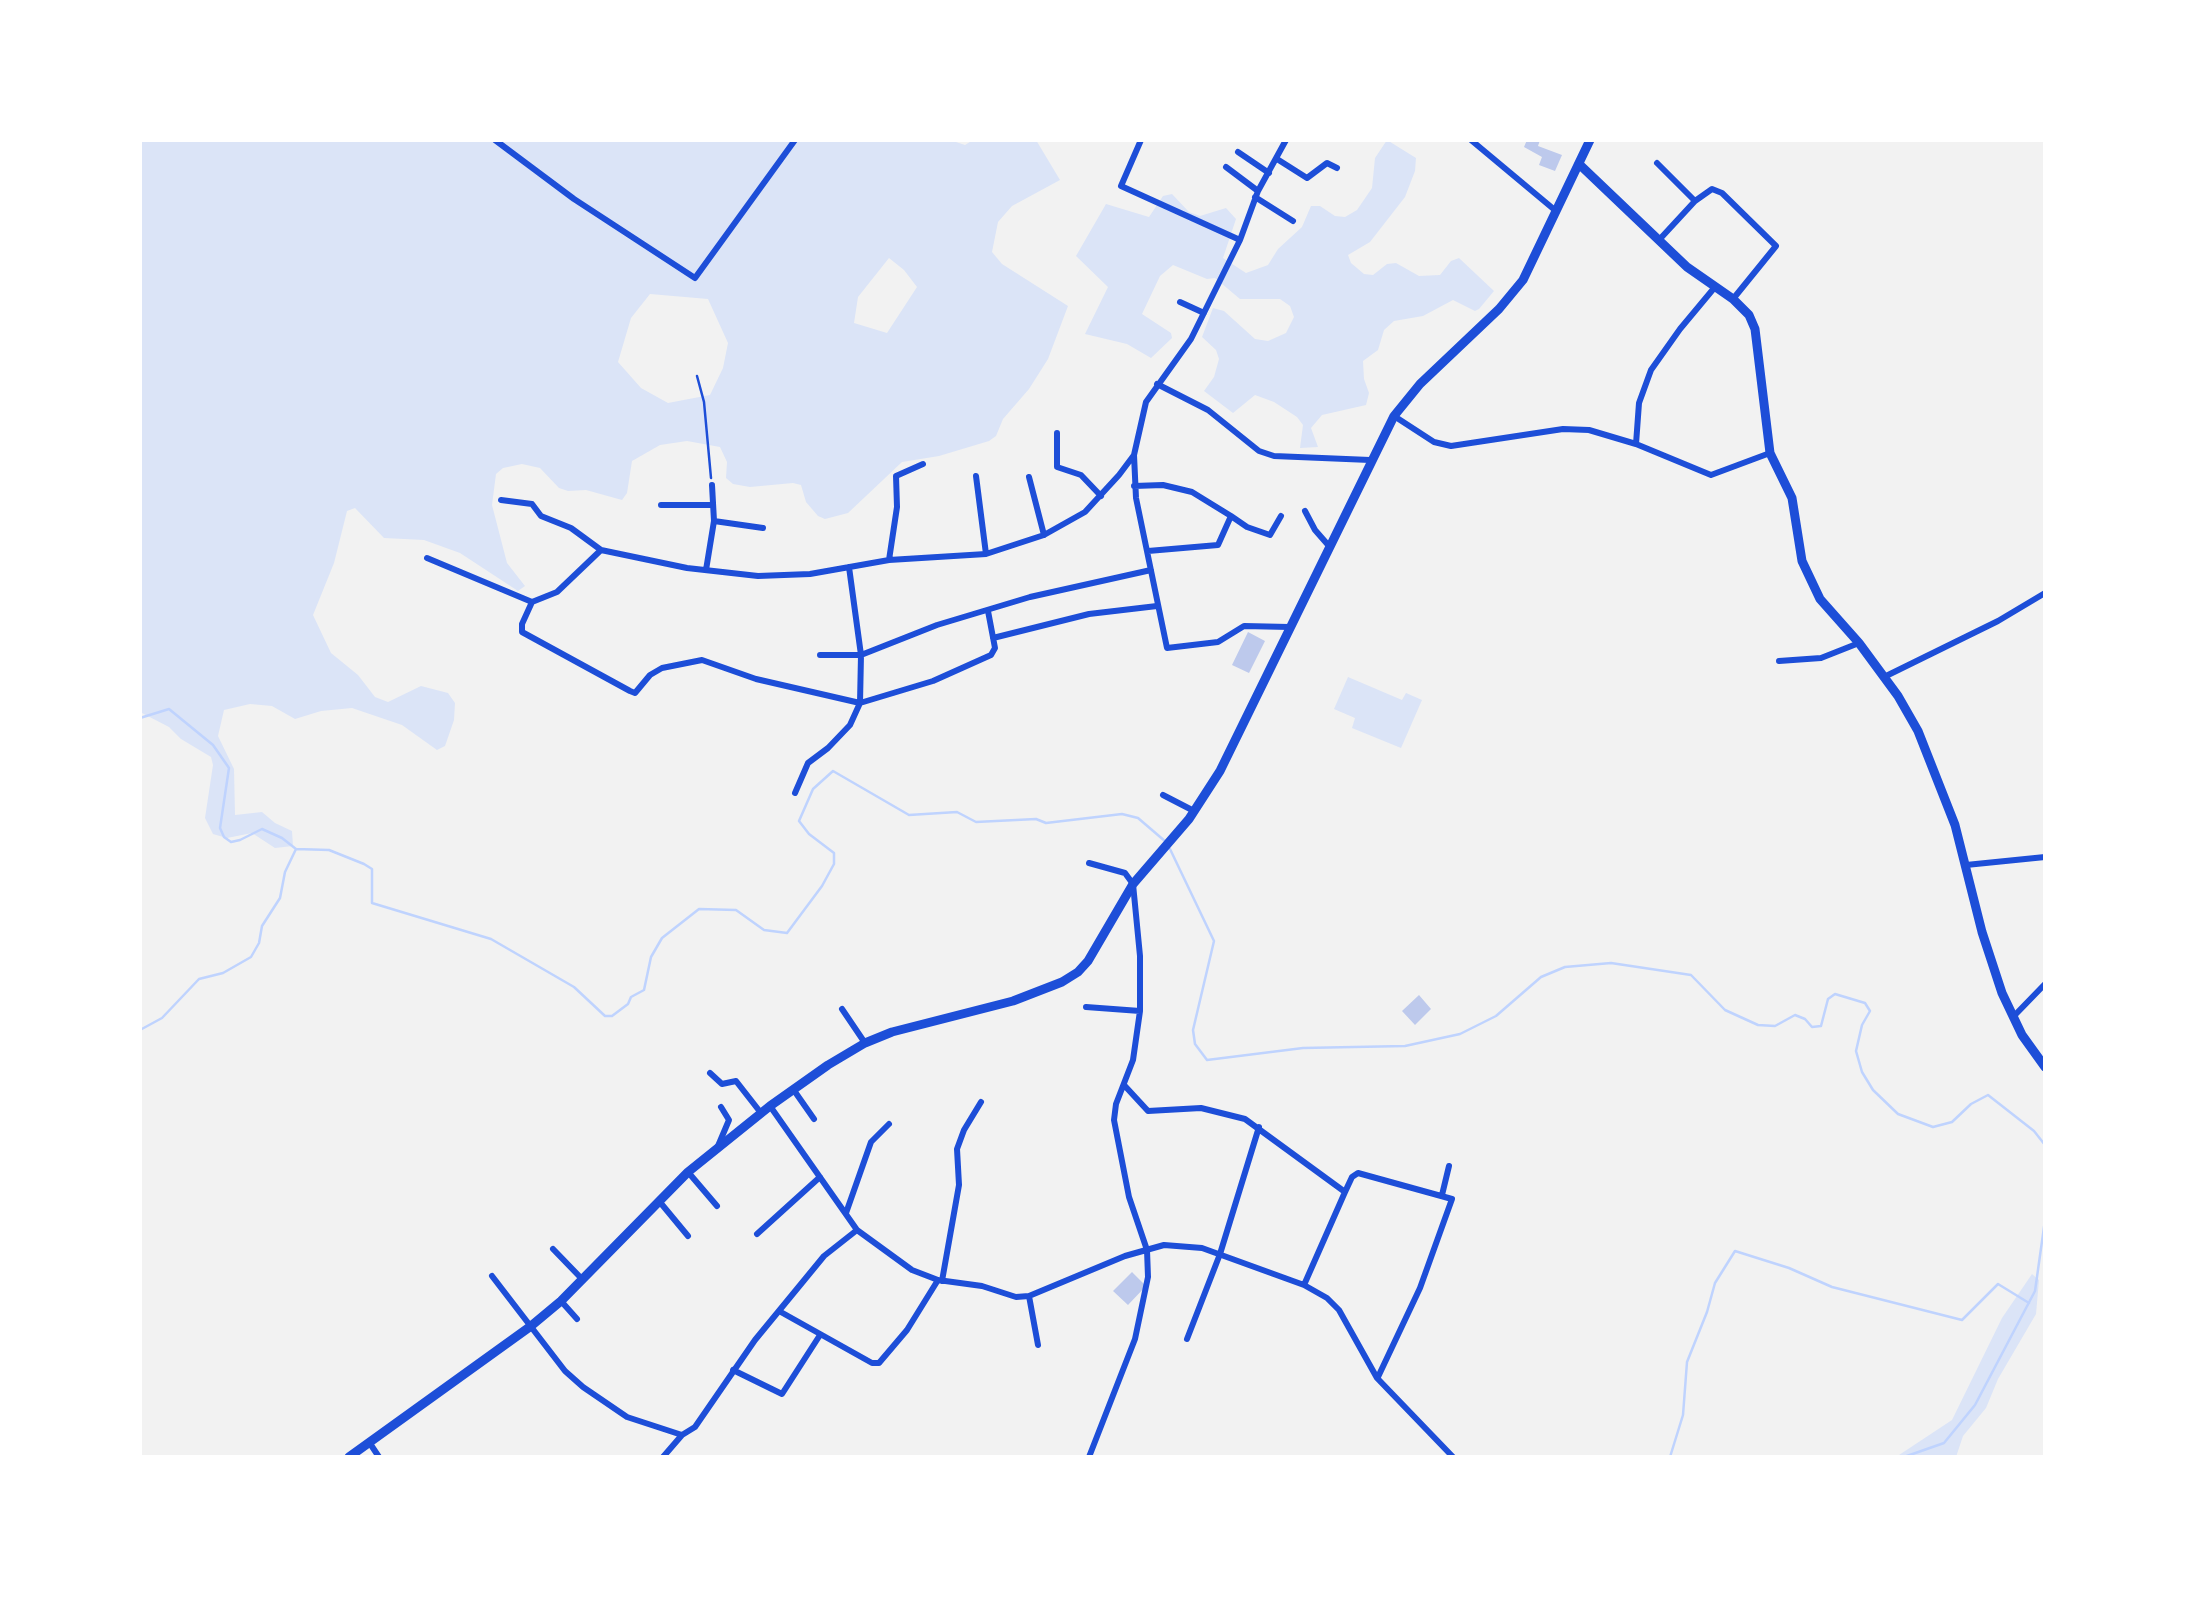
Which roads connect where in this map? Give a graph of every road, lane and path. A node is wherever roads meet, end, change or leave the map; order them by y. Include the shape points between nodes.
1 (494, 140) edge
2 (794, 140) edge
3 (1142, 140) edge
4 (1286, 140) edge
5 (1470, 140) edge
6 (1590, 140) edge
7 (1238, 152) dead end
8 (1276, 158) junction
9 (1657, 163) dead end
10 (1579, 164) junction
11 (1226, 167) dead end
12 (1337, 168) dead end
13 (1268, 172) junction
14 (1256, 194) junction
15 (1695, 200) junction
16 (1557, 212) junction
17 (1293, 221) dead end
18 (1240, 240) junction
19 (1659, 240) junction
20 (1715, 287) junction
21 (1733, 299) junction
22 (1180, 302) dead end
23 (1204, 313) junction
24 (697, 376) dead end
25 (1157, 384) junction
26 (1394, 416) junction
27 (1057, 434) dead end
28 (1636, 444) junction
29 (1770, 453) junction
30 (1134, 455) junction
31 (1370, 460) junction
32 (924, 464) dead end
33 (976, 476) dead end
34 (1029, 477) dead end
35 (712, 485) joint
36 (1134, 486) junction
37 (1100, 496) junction
38 (501, 500) dead end
39 (661, 505) dead end
40 (713, 506) junction
41 (1305, 511) dead end
42 (1232, 516) junction
43 (1281, 516) dead end
44 (714, 521) junction
45 (762, 528) dead end
46 (1044, 535) junction
47 (1329, 546) junction
48 (600, 550) junction
49 (1148, 551) junction
50 (986, 554) junction
51 (427, 558) dead end
52 (889, 560) junction
53 (848, 567) junction
54 (706, 570) junction
55 (1151, 570) junction
56 (2045, 592) edge
57 (532, 602) junction
58 (1157, 606) junction
59 (988, 611) junction
60 (1288, 627) junction
61 (993, 638) junction
62 (1859, 643) junction
63 (820, 654) dead end
64 (861, 655) junction
65 (1779, 661) dead end
66 (1884, 676) junction
67 (860, 703) junction
68 (795, 793) dead end
69 (1164, 794) dead end
70 (1195, 812) junction
71 (2045, 857) edge
72 (1089, 863) dead end
73 (1966, 865) junction
74 (1133, 884) junction
75 (2045, 984) edge
76 (1086, 1007) dead end
77 (842, 1009) dead end
78 (1140, 1012) junction
79 (2012, 1018) junction
80 (865, 1043) junction
81 (2045, 1067) edge
82 (710, 1073) dead end
83 (1123, 1084) junction
84 (793, 1089) junction
85 (981, 1102) dead end
86 (721, 1107) dead end
87 (766, 1109) junction
88 (814, 1119) dead end
89 (889, 1124) dead end
90 (1259, 1127) junction
91 (717, 1147) junction
92 (1450, 1166) dead end
93 (688, 1172) junction
94 (820, 1177) junction
95 (1345, 1192) junction
96 (1442, 1195) junction
97 (658, 1200) junction
98 (717, 1206) dead end
99 (846, 1213) junction
100 (857, 1230) junction
101 (756, 1234) dead end
102 (688, 1236) dead end
103 (552, 1250) dead end
104 (1147, 1250) junction
105 (1220, 1254) junction
106 (492, 1276) dead end
107 (582, 1279) junction
108 (940, 1281) junction
109 (1304, 1286) junction
110 (1029, 1296) junction
111 (561, 1301) junction
112 (779, 1311) junction
113 (578, 1319) dead end
114 (531, 1326) junction
115 (820, 1335) junction
116 (1187, 1339) dead end
117 (1038, 1345) dead end
118 (733, 1370) junction
119 (1377, 1378) junction
120 (682, 1435) junction
121 (369, 1442) junction
122 (349, 1457) edge
123 (379, 1457) edge
124 (663, 1457) edge
125 (1089, 1457) edge
126 (1453, 1457) edge

1 - 2 street via 695,278
3 - 18 street via 1121,186
4 - 8 street
5 - 16 street
6 - 10 main road
7 - 13 street
8 - 12 street via 1308,178 1327,163
8 - 13 street
9 - 15 street
10 - 16 main road
10 - 19 main road
11 - 14 street
13 - 14 street
14 - 17 street
14 - 18 street
15 - 19 street
15 - 21 street via 1718,190 1775,245
16 - 26 main road via 1512,294
18 - 23 street
19 - 20 main road
20 - 21 main road
20 - 28 street via 1651,370
21 - 29 main road via 1755,329
22 - 23 street
23 - 25 street
24 - 35 path
25 - 30 street
25 - 31 street via 1274,456
26 - 28 street via 1451,446 1576,428
26 - 31 main road
27 - 37 street via 1057,468 1081,476
28 - 29 street via 1711,475
29 - 62 main road via 1788,486 1802,561 1820,599
30 - 36 street
30 - 37 street
31 - 47 main road
32 - 52 street via 896,476
33 - 50 street
34 - 46 street
35 - 40 street
36 - 42 street via 1192,492
36 - 49 street
37 - 46 street
38 - 48 street via 532,504
39 - 40 street
40 - 44 street
41 - 47 street
42 - 43 street via 1269,535
42 - 49 street via 1218,545
44 - 45 street
44 - 54 street
46 - 50 street
47 - 60 main road
48 - 54 street
48 - 57 street via 557,592
49 - 55 street
50 - 52 street
51 - 57 street
52 - 53 street
53 - 54 street via 758,576
53 - 64 street
55 - 58 street
55 - 59 street
56 - 66 street
57 - 67 street via 522,632 635,693 662,668 702,660
58 - 60 street via 1167,648 1218,642 1244,626
58 - 61 street
59 - 61 street
59 - 64 street
60 - 70 main road
61 - 67 street via 990,656
62 - 65 street via 1821,658
62 - 66 main road
63 - 64 street
64 - 67 street
66 - 73 main road via 1918,731
67 - 68 street via 850,725 808,763
69 - 70 street
70 - 74 main road
71 - 73 street
72 - 74 street via 1125,873
73 - 79 main road
74 - 78 street
74 - 80 main road via 1070,978
75 - 79 street
76 - 78 street
77 - 80 street
78 - 83 street
79 - 81 main road
80 - 84 main road
82 - 87 street via 722,1084 736,1081
83 - 90 street via 1148,1111 1219,1110
83 - 104 street via 1115,1133
84 - 87 main road
84 - 88 street
85 - 108 street via 957,1149 959,1185
86 - 91 street via 729,1120
87 - 91 main road
87 - 94 street
89 - 99 street via 872,1142
90 - 95 street
90 - 105 street
91 - 93 main road
92 - 96 street
93 - 97 main road
93 - 98 street
94 - 99 street
94 - 101 street
95 - 96 street via 1358,1172
95 - 109 street
96 - 119 street via 1453,1203
97 - 102 street
97 - 107 main road
99 - 100 street
100 - 108 street via 912,1270
100 - 112 street via 824,1256
103 - 107 street
104 - 105 street via 1164,1245
104 - 110 street
104 - 125 street via 1143,1311
105 - 109 street
105 - 116 street
106 - 114 street
107 - 111 main road
108 - 110 street
108 - 115 street via 879,1363
109 - 119 street via 1339,1310
110 - 117 street
111 - 113 street
111 - 114 main road
112 - 115 street
112 - 118 street
114 - 120 street via 564,1371 610,1408
114 - 121 main road
115 - 118 street via 782,1394
118 - 120 street
119 - 126 street
120 - 124 street
121 - 122 main road
121 - 123 street

